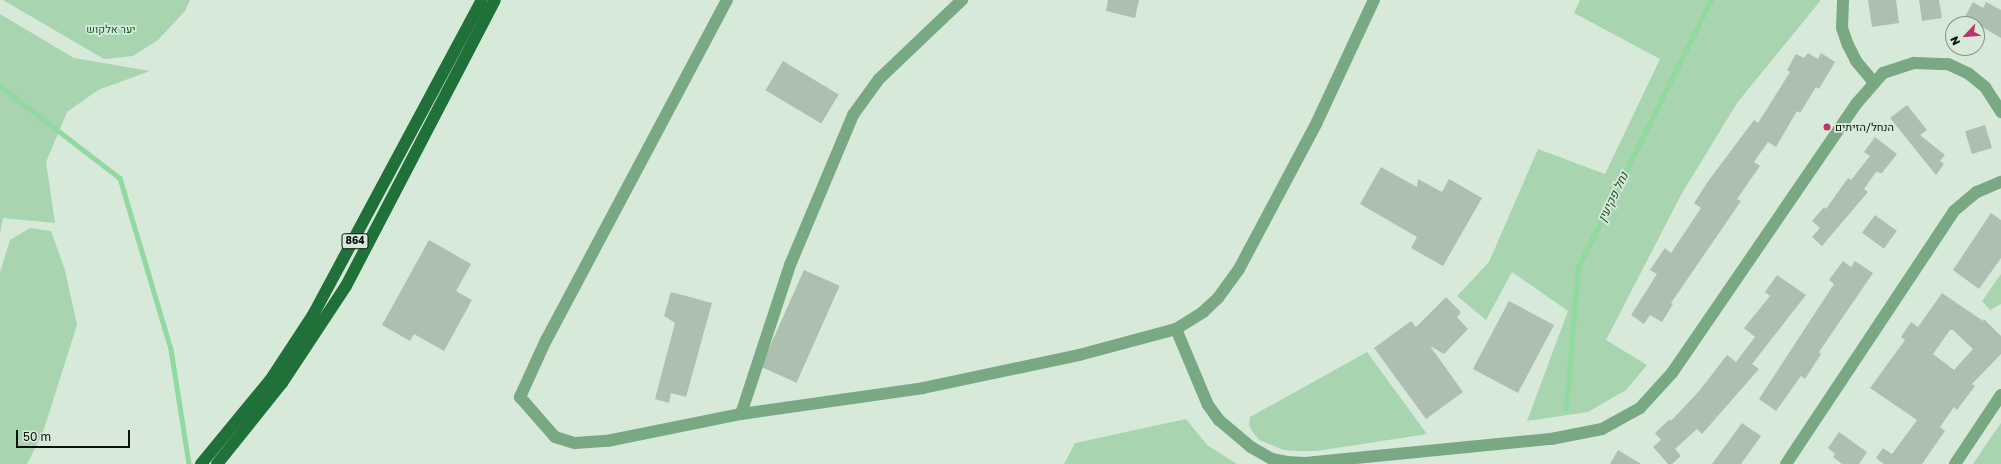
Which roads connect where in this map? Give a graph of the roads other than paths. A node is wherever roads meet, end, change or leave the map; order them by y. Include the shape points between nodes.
1 (482, 0) edge
2 (495, 0) edge
3 (727, 0) edge
4 (962, 0) edge
5 (1374, 0) edge
6 (1843, 0) edge
7 (1873, 81) junction
8 (2001, 112) edge
9 (2001, 182) edge
10 (1176, 329) junction
11 (2001, 395) edge
12 (741, 414) junction
13 (201, 464) edge
14 (218, 464) edge
15 (1786, 464) edge
16 (1955, 464) edge

1 - 13 main road, 864 via 313,315 271,379
2 - 14 main road, 864 via 346,286 282,383
3 - 12 street via 550,333 520,397 555,437 575,443 607,441
4 - 12 street via 879,79 853,115 790,265
5 - 10 street via 1317,122 1239,269 1218,298 1204,312
6 - 7 street via 1842,28 1848,45 1856,61
7 - 8 street via 1891,69 1914,63 1948,64 1969,74 1985,87
7 - 10 street via 1672,374 1640,408 1602,429 1551,439 1305,463 1272,459 1251,447 1219,420 1208,405
9 - 15 street via 1977,192 1954,211
10 - 12 street via 1079,355 923,388
11 - 16 street

